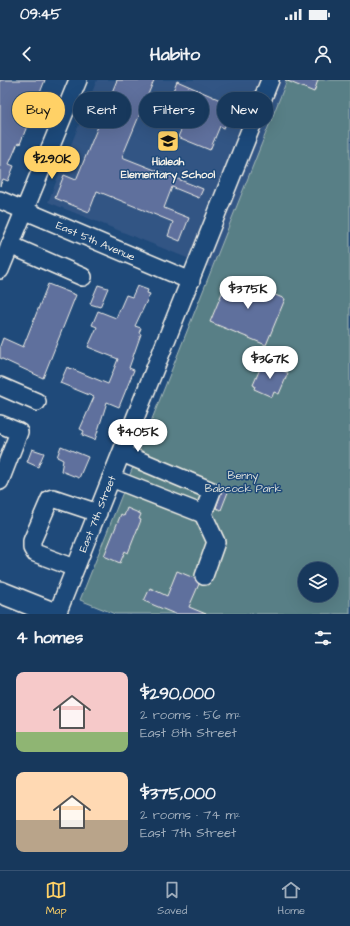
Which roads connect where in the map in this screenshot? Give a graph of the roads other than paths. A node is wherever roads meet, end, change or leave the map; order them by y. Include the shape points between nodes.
1 (78, 80) edge
2 (270, 80) edge
3 (0, 200) edge
4 (24, 210) junction
5 (10, 245) junction
6 (0, 270) edge
7 (83, 277) dead end
8 (191, 281) junction
9 (0, 386) edge
10 (37, 402) dead end
11 (0, 424) edge
12 (122, 453) junction
13 (112, 478) junction
14 (0, 481) edge
15 (98, 513) junction
16 (203, 514) junction
17 (75, 568) junction
18 (204, 576) dead end
19 (0, 592) edge
20 (56, 614) edge

1 - 4 street
2 - 8 street, East 7th Street
3 - 4 street, East 5th Avenue
4 - 5 street
4 - 8 street, East 5th Avenue
5 - 6 street
5 - 7 street
8 - 12 street, East 7th Street
9 - 10 street
11 - 14 street via 19,432
12 - 13 street, East 7th Street
12 - 16 street via 212,491
13 - 15 street, East 7th Street
13 - 16 street
15 - 17 street, East 7th Street
15 - 17 street via 50,499 32,541 35,553
16 - 18 street via 216,542
17 - 20 street, East 7th Street
19 - 20 main road

